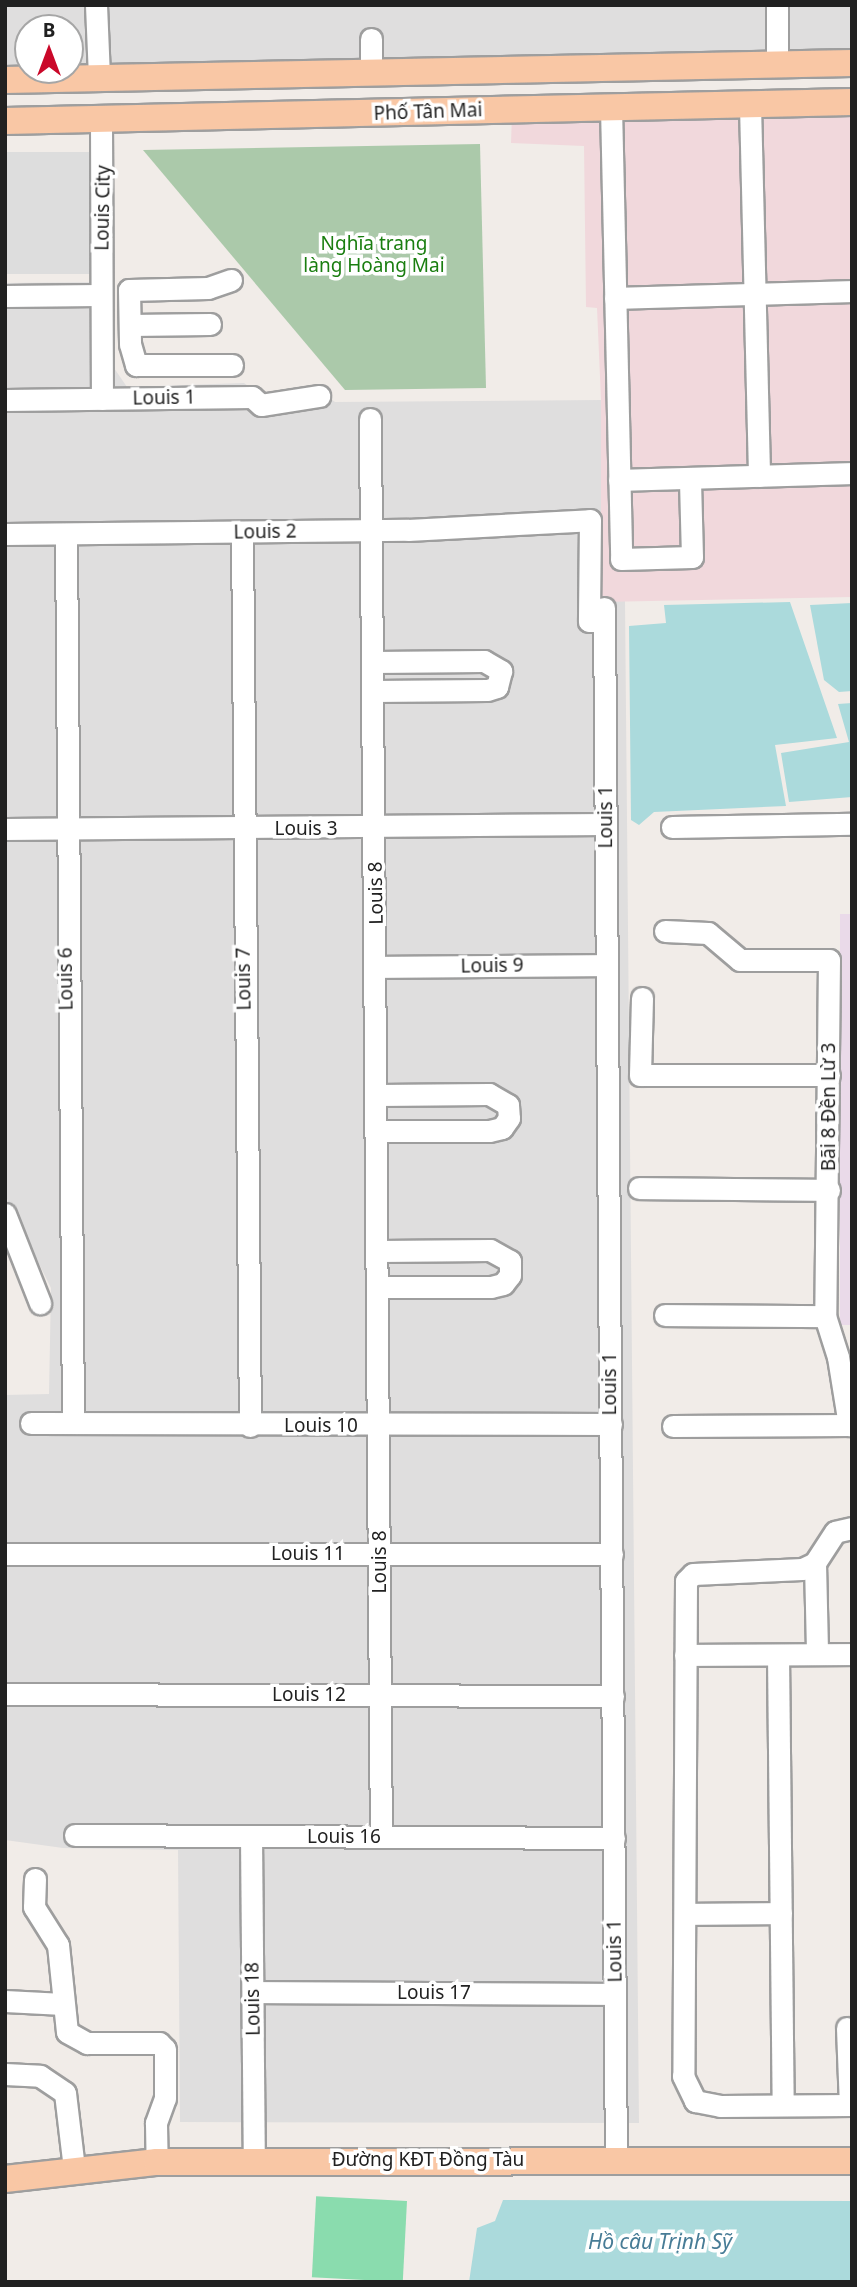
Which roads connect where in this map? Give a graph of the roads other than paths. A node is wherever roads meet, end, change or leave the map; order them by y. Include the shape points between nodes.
1 (96, 5) edge
2 (777, 5) edge
3 (371, 40) dead end
4 (852, 63) edge
5 (777, 64) junction
6 (506, 70) junction
7 (371, 72) junction
8 (99, 78) junction
9 (5, 80) edge
10 (852, 102) edge
11 (750, 105) junction
12 (611, 107) junction
13 (506, 110) junction
14 (101, 120) junction
15 (5, 121) edge
16 (230, 280) dead end
17 (852, 291) edge
18 (754, 294) junction
19 (99, 295) junction
20 (5, 296) edge
21 (615, 298) junction
22 (210, 324) dead end
23 (130, 335) junction
24 (102, 345) junction
25 (232, 365) dead end
26 (318, 396) dead end
27 (102, 399) junction
28 (5, 400) edge
29 (370, 419) dead end
30 (852, 473) edge
31 (759, 476) junction
32 (690, 478) junction
33 (619, 480) junction
34 (372, 530) junction
35 (242, 532) junction
36 (5, 534) edge
37 (66, 534) junction
38 (604, 614) joint
39 (374, 662) junction
40 (374, 691) junction
41 (606, 824) junction
42 (852, 824) edge
43 (672, 827) dead end
44 (5, 829) edge
45 (65, 829) junction
46 (242, 829) junction
47 (375, 829) junction
48 (665, 931) dead end
49 (607, 965) junction
50 (377, 967) junction
51 (642, 998) dead end
52 (829, 1074) junction
53 (378, 1095) junction
54 (378, 1130) junction
55 (639, 1188) dead end
56 (829, 1191) junction
57 (5, 1214) edge
58 (380, 1251) junction
59 (380, 1287) junction
60 (40, 1303) dead end
61 (665, 1315) dead end
62 (825, 1316) junction
63 (31, 1423) dead end
64 (73, 1423) junction
65 (611, 1424) junction
66 (380, 1425) junction
67 (850, 1425) edge
68 (250, 1426) junction
69 (673, 1426) dead end
70 (852, 1528) edge
71 (612, 1553) junction
72 (5, 1554) edge
73 (380, 1554) junction
74 (815, 1563) junction
75 (817, 1654) junction
76 (852, 1654) edge
77 (685, 1655) junction
78 (778, 1655) junction
79 (5, 1694) edge
80 (380, 1695) junction
81 (613, 1696) junction
82 (75, 1835) dead end
83 (251, 1836) junction
84 (381, 1837) junction
85 (614, 1838) junction
86 (35, 1879) dead end
87 (780, 1913) junction
88 (685, 1914) junction
89 (253, 1992) junction
90 (615, 1994) junction
91 (5, 2001) edge
92 (63, 2004) junction
93 (847, 2028) dead end
94 (5, 2074) edge
95 (783, 2105) junction
96 (851, 2105) edge
97 (616, 2160) junction
98 (254, 2161) junction
99 (852, 2161) edge
100 (157, 2162) junction
101 (74, 2168) junction
102 (5, 2179) edge

1 - 8 street
2 - 5 street
3 - 7 street
4 - 5 main road, Phố Tân Mai
5 - 6 main road, Phố Tân Mai
6 - 7 main road, Phố Tân Mai
6 - 13 main road
7 - 8 main road, Phố Tân Mai
8 - 9 main road, Phố Tân Mai
10 - 11 main road, Phố Tân Mai
11 - 12 main road, Phố Tân Mai
11 - 18 street
12 - 13 main road, Phố Tân Mai
12 - 21 street
13 - 14 main road, Phố Tân Mai
14 - 15 main road, Phố Tân Mai
14 - 19 street, Louis City
16 - 23 street via 208,288 129,290
17 - 18 street
18 - 21 street
18 - 31 street
19 - 20 street
19 - 24 street, Louis City
21 - 33 street
22 - 23 street
23 - 24 street
23 - 25 street via 136,365
24 - 27 street, Louis City
26 - 27 street, Louis 1 via 261,405 251,397
27 - 28 street, Louis 1
29 - 34 street, Louis 8
30 - 31 street
31 - 32 street
32 - 33 street
32 - 33 street via 692,557 621,559
34 - 35 street, Louis 2
34 - 38 street, Louis 2 via 525,527 529,521 590,520 589,621
34 - 39 street, Louis 8
35 - 37 street, Louis 2
35 - 46 street, Louis 7
36 - 37 street, Louis 2
37 - 45 street, Louis 6
38 - 41 street, Louis 1
39 - 40 street, Louis 8
39 - 40 street via 484,661 501,671 497,687 487,690
40 - 47 street, Louis 8
41 - 47 street, Louis 3
41 - 49 street, Louis 1
42 - 43 street
44 - 45 street, Louis 3
45 - 46 street, Louis 3
45 - 64 street, Louis 6
46 - 47 street, Louis 3
46 - 68 street, Louis 7
47 - 50 street, Louis 8
48 - 52 street, Bãi 8 Đền Lừ 3 via 708,933 740,960 829,960
49 - 50 street, Louis 9
49 - 65 street, Louis 1
50 - 53 street, Louis 8
51 - 52 street via 640,1075
52 - 56 street, Bãi 8 Đền Lừ 3
53 - 54 street, Louis 8
53 - 54 street via 489,1094 508,1105 509,1118 502,1128 489,1130
54 - 58 street, Louis 8
55 - 56 street
56 - 62 street, Bãi 8 Đền Lừ 3
57 - 60 street
58 - 59 street, Louis 8
58 - 59 street via 490,1250 510,1261 510,1275 503,1284 491,1287
59 - 66 street, Louis 8
61 - 62 street
62 - 67 street, Bãi 8 Đền Lừ 3 via 838,1357
63 - 64 street, Louis 10
64 - 68 street, Louis 10
65 - 66 street, Louis 10
65 - 71 street, Louis 1
66 - 68 street, Louis 10
66 - 73 street, Louis 8
67 - 69 street, Bãi 8 Đền Lừ 3
70 - 74 street via 835,1532
71 - 73 street, Louis 11
71 - 81 street, Louis 1
72 - 73 street, Louis 11
73 - 80 street, Louis 8
74 - 75 street
74 - 77 street via 802,1569 688,1576
75 - 76 street
75 - 78 street
77 - 78 street
77 - 88 street
78 - 87 street
79 - 80 street, Louis 12
80 - 81 street, Louis 12
80 - 84 street, Louis 8
81 - 85 street, Louis 1
82 - 83 street, Louis 16
83 - 84 street, Louis 16
83 - 89 street, Louis 18
84 - 85 street, Louis 16
85 - 90 street, Louis 1
86 - 92 street via 34,1907 58,1945
87 - 88 street
87 - 95 street
88 - 95 street via 683,2076 687,2089 695,2101 720,2106
89 - 90 street, Louis 17
89 - 98 street, Louis 18
90 - 97 street, Louis 1
91 - 92 street
92 - 100 street via 67,2032 87,2043 159,2043 165,2049 164,2098 156,2123
93 - 96 street
94 - 101 street via 40,2076 65,2093
95 - 96 street
97 - 98 main road, Đường KĐT Đồng Tàu
97 - 99 main road, Đường KĐT Đồng Tàu
98 - 100 main road, Đường KĐT Đồng Tàu
100 - 101 main road, Đường KĐT Đồng Tàu
101 - 102 main road, Đường KĐT Đồng Tàu

